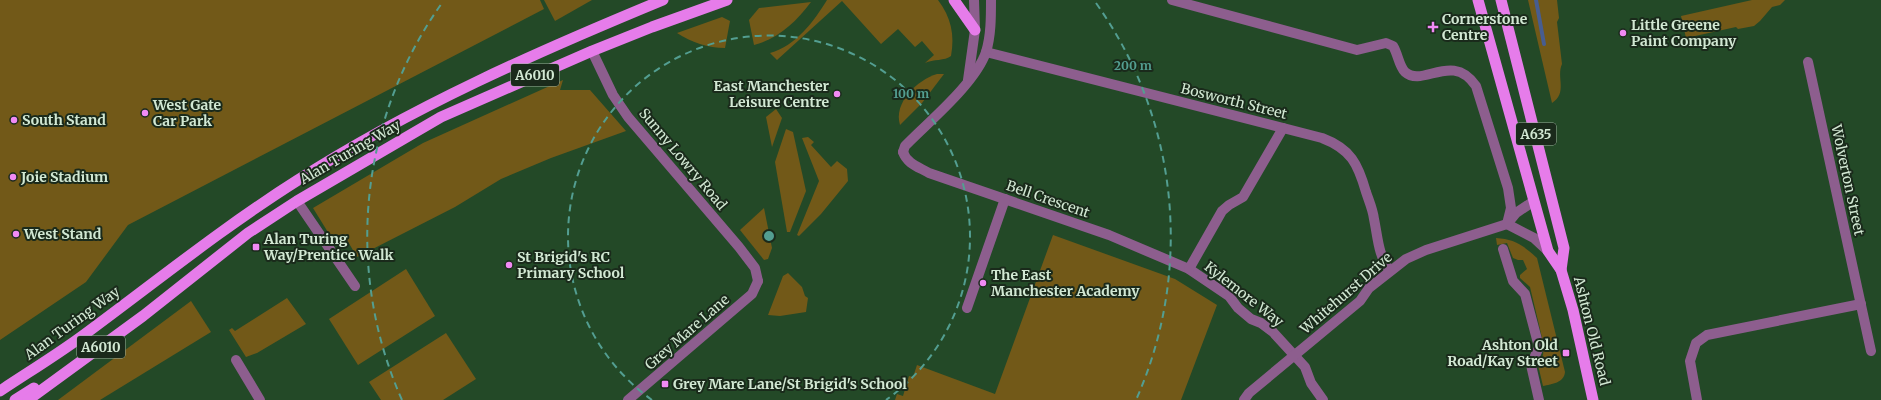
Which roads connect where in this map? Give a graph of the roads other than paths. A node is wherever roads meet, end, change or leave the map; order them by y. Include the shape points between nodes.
1 (663, 0) edge
2 (727, 0) edge
3 (954, 0) edge
4 (974, 0) edge
5 (991, 0) edge
6 (1172, 0) edge
7 (1474, 0) edge
8 (1478, 0) edge
9 (1501, 0) edge
10 (1482, 16) junction
11 (975, 30) junction
12 (592, 51) junction
13 (986, 52) junction
14 (1808, 62) dead end
15 (967, 82) junction
16 (1283, 128) junction
17 (1005, 199) junction
18 (297, 201) junction
19 (1534, 201) junction
20 (1507, 224) junction
21 (1503, 249) dead end
22 (1548, 250) junction
23 (1189, 269) junction
24 (1561, 270) junction
25 (1390, 271) junction
26 (758, 281) joint
27 (355, 286) dead end
28 (1861, 304) junction
29 (967, 308) dead end
30 (1871, 351) dead end
31 (1296, 355) junction
32 (236, 360) dead end
33 (81, 361) junction
34 (0, 391) edge
35 (15, 400) edge
36 (28, 400) edge
37 (260, 400) edge
38 (628, 400) edge
39 (1244, 400) edge
40 (1323, 400) edge
41 (1539, 400) edge
42 (1593, 400) edge
43 (1698, 400) edge

1 - 34 highway, Alan Turing Way / A6010 via 578,35 410,114 299,179 232,223 80,338
2 - 12 highway, Alan Turing Way / A6010
3 - 11 highway
4 - 11 street
5 - 13 street
6 - 20 street via 1357,50 1386,43 1393,46 1401,66 1411,75 1456,70 1472,80 1508,188 1510,208
7 - 10 highway
8 - 10 highway, Ashton Old Road / A635
9 - 24 highway, Ashton Old Road / A635 via 1564,248
10 - 19 highway, Ashton Old Road / A635
11 - 15 street
12 - 18 highway, Alan Turing Way / A6010 via 441,117
12 - 26 street, Sunny Lowry Road via 628,117 739,247 755,268
13 - 15 street
13 - 16 street, Bosworth Street
14 - 28 street, Wolverton Street
15 - 17 street, Bell Crescent via 910,141 903,152 912,164 929,173
16 - 23 street via 1243,197 1222,211
16 - 25 street, Bosworth Street via 1335,143 1355,161 1374,218 1379,251
17 - 23 street, Bell Crescent via 1108,235
17 - 29 street
18 - 27 street
18 - 33 highway, Alan Turing Way / A6010 via 239,239 143,316
19 - 20 street, Whitehurst Drive via 1516,213
19 - 22 highway, Ashton Old Road / A635
20 - 22 street via 1534,238
20 - 25 street, Whitehurst Drive via 1426,250 1406,259
21 - 41 street via 1513,281 1525,294 1539,348 1531,365
22 - 24 highway, Ashton Old Road / A635
23 - 31 street, Kylemore Way via 1229,296 1250,319 1273,332
24 - 42 highway, Ashton Old Road / A635 via 1573,310
25 - 31 street, Whitehurst Drive via 1369,288 1360,301
26 - 38 street, Grey Mare Lane via 752,294
28 - 30 street, Wolverton Street
28 - 43 street via 1707,335 1696,343 1690,361
31 - 39 street, Whitehurst Drive
31 - 40 street, Kylemore Way via 1305,367 1311,384
32 - 37 street
33 - 35 highway
33 - 36 highway, Alan Turing Way / A6010

